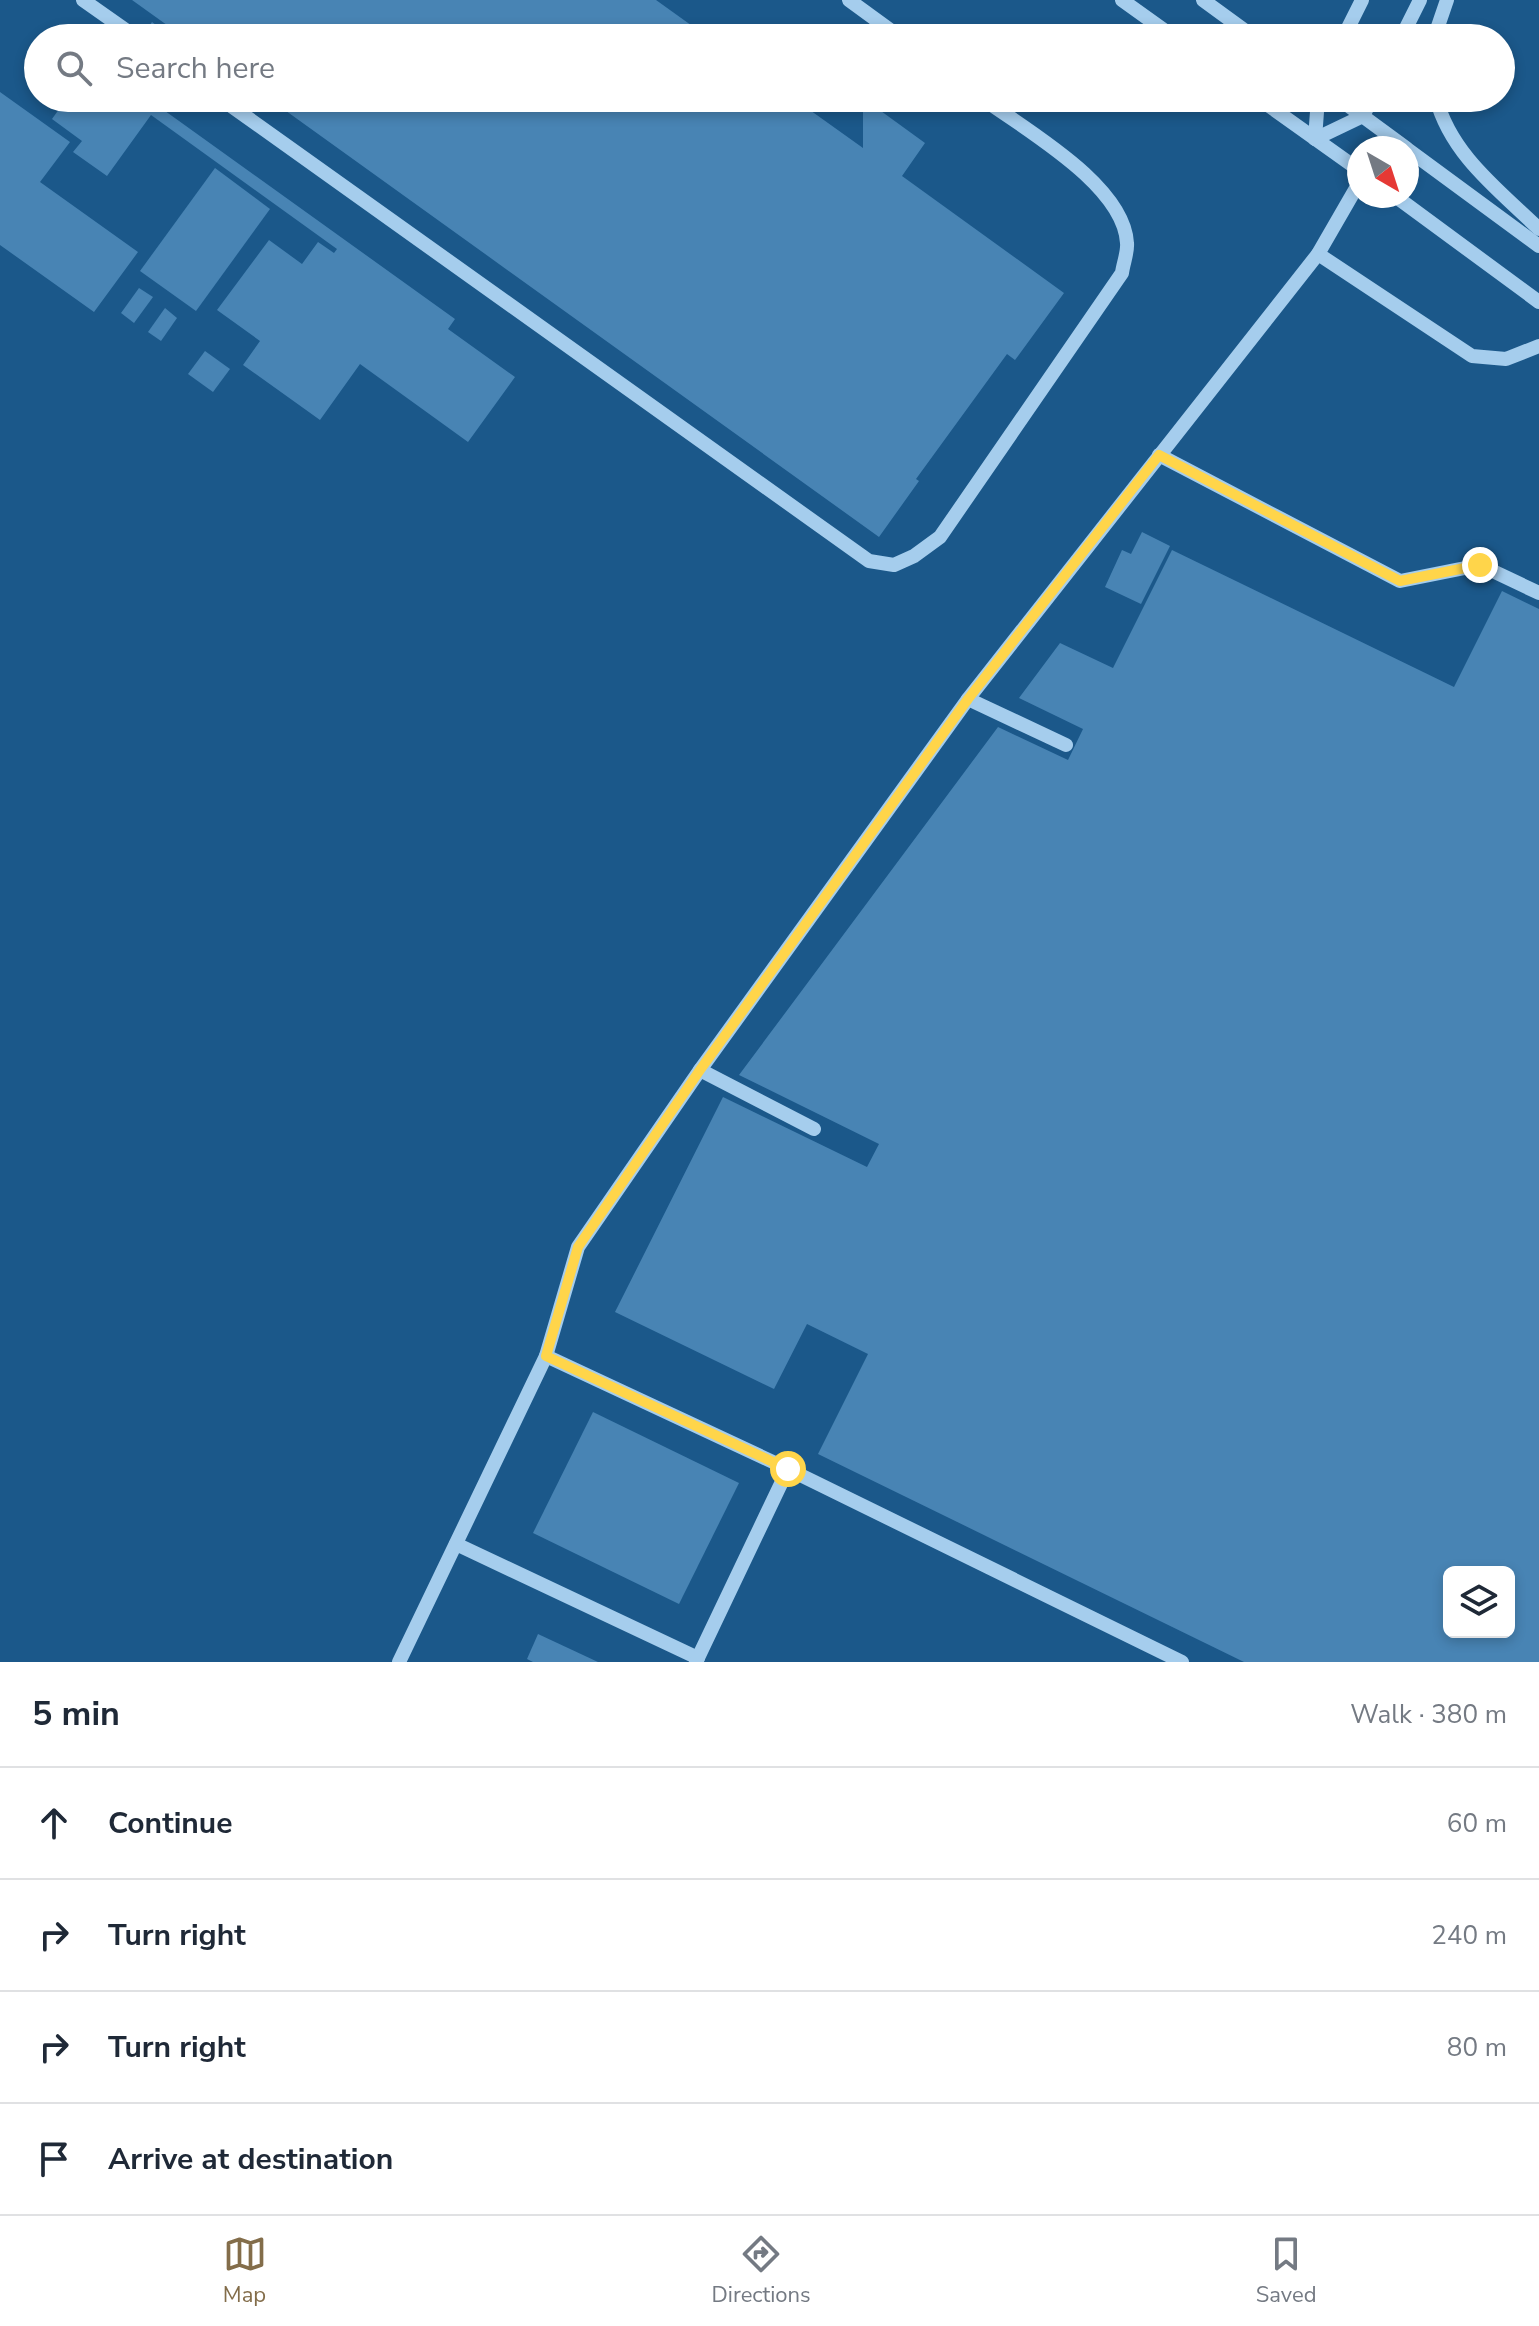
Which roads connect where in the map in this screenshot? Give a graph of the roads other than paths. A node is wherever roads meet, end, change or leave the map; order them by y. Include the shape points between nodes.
1 (83, 0) edge
2 (849, 0) edge
3 (1122, 0) edge
4 (1203, 0) edge
5 (1362, 0) edge
6 (1420, 0) edge
7 (1447, 0) edge
8 (117, 24) edge
9 (882, 24) edge
10 (1155, 24) edge
11 (1236, 24) edge
12 (1350, 24) edge
13 (1408, 24) edge
14 (1439, 24) edge
15 (240, 112) edge
16 (1001, 112) edge
17 (1277, 112) edge
18 (1317, 112) edge
19 (1357, 112) edge
20 (1365, 112) edge
21 (1440, 112) edge
22 (1363, 116) junction
23 (1390, 136) edge
24 (1315, 139) junction
25 (1419, 157) edge
26 (1347, 162) edge
27 (1347, 204) edge
28 (1411, 208) edge
29 (1539, 229) edge
30 (1539, 246) edge
31 (1318, 254) junction
32 (1539, 302) edge
33 (1539, 346) edge
34 (1159, 455) junction
35 (1539, 593) edge
36 (968, 699) junction
37 (1066, 745) dead end
38 (700, 1070) junction
39 (814, 1129) dead end
40 (546, 1356) junction
41 (788, 1469) junction
42 (456, 1544) junction
43 (697, 1660) edge
44 (399, 1662) edge
45 (1182, 1662) edge

1 - 8 street
2 - 9 street
3 - 10 street
4 - 11 street
5 - 12 street
6 - 13 street
7 - 14 street
15 - 16 street via 869,561 894,565 940,537 1122,273 1127,242 1116,206 1095,180
17 - 24 street
18 - 24 street
19 - 22 street
20 - 22 street
21 - 29 street via 1461,153
22 - 23 street
22 - 24 street
24 - 26 street
25 - 30 street
27 - 31 street
28 - 32 street
31 - 33 street via 1472,356 1506,359
31 - 34 street
34 - 35 street via 1400,581 1480,565
34 - 36 street
36 - 37 street
36 - 38 street
38 - 39 street
38 - 40 street via 578,1247
40 - 41 street
40 - 42 street
41 - 43 street
41 - 45 street
42 - 43 street
42 - 44 street

